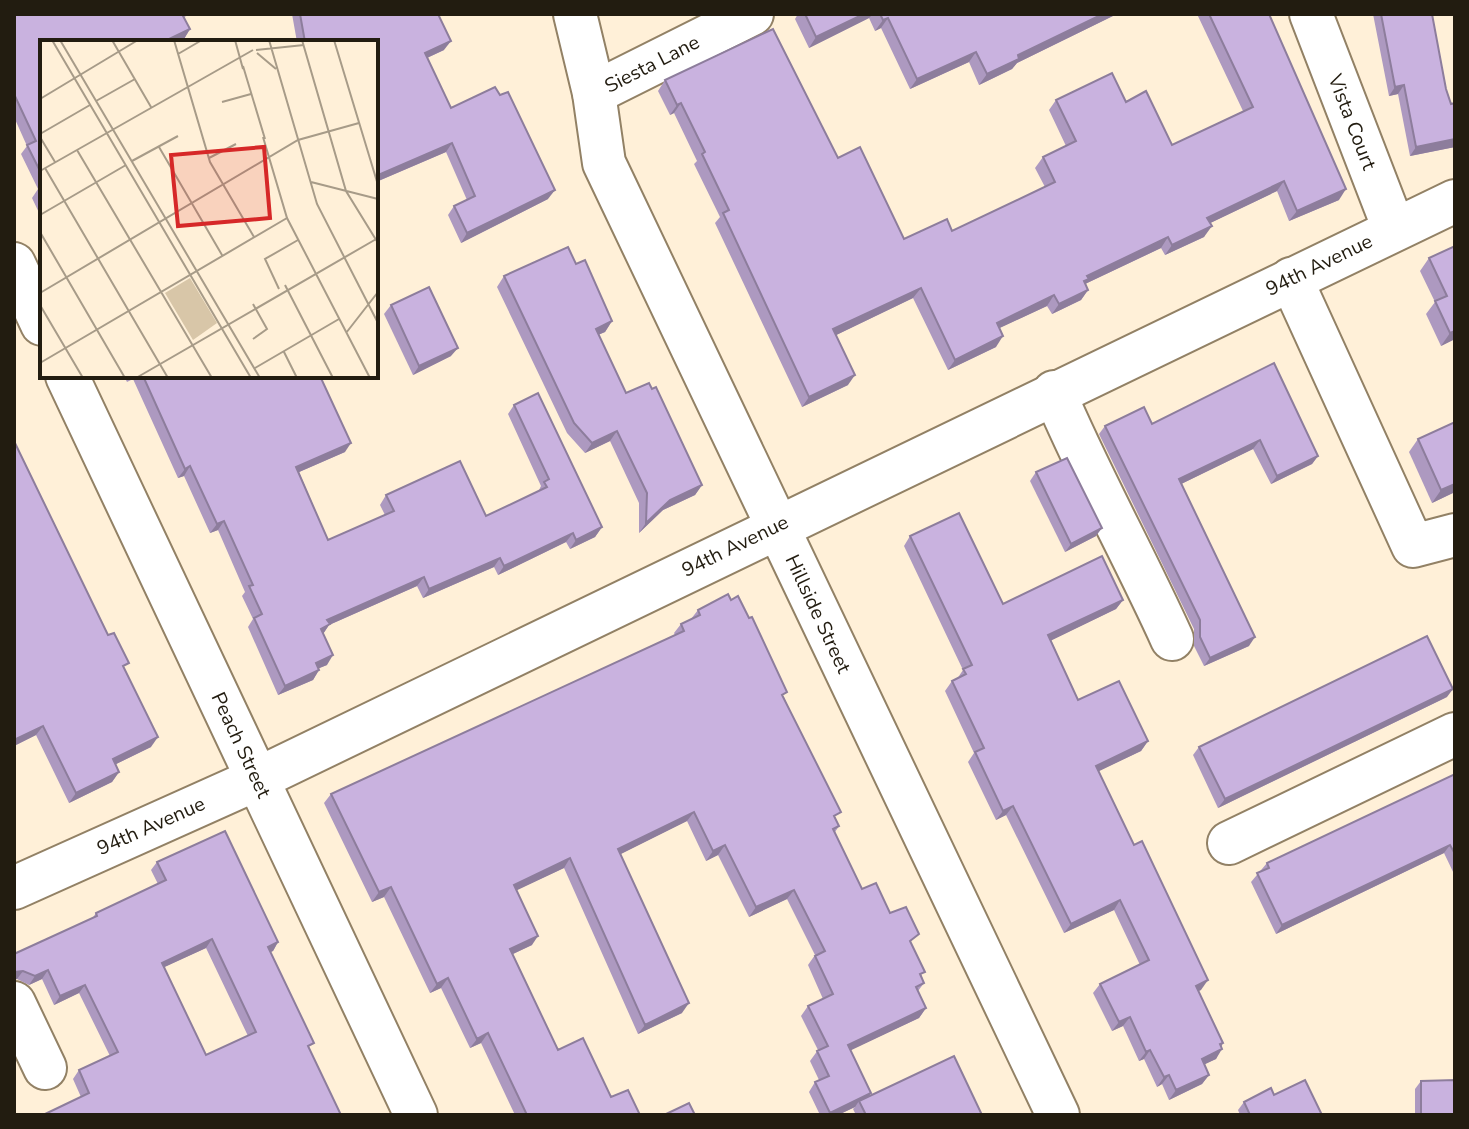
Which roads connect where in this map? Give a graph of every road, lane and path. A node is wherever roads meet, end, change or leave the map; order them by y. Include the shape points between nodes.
1 (575, 14) edge
2 (752, 14) edge
3 (1311, 14) edge
4 (594, 93) junction
5 (1455, 201) edge
6 (1394, 229) junction
7 (14, 264) edge
8 (1291, 279) junction
9 (40, 320) edge
10 (68, 378) edge
11 (1054, 392) junction
12 (776, 526) junction
13 (1455, 535) edge
14 (1172, 639) dead end
15 (1455, 734) edge
16 (257, 779) junction
17 (1229, 843) dead end
18 (14, 888) edge
19 (14, 1003) edge
20 (45, 1068) dead end
21 (416, 1115) edge
22 (1058, 1115) edge

1 - 4 street, Hillside Street
2 - 4 street, Siesta Lane
3 - 6 street, Vista Court
4 - 12 street, Hillside Street via 604,163
5 - 6 street, 94th Avenue
6 - 8 street, 94th Avenue
7 - 9 street
8 - 11 street, 94th Avenue
8 - 13 street via 1413,546
10 - 16 street, Peach Street
11 - 12 street, 94th Avenue
11 - 14 street
12 - 16 street, 94th Avenue
12 - 22 street, Hillside Street
15 - 17 street
16 - 18 street, 94th Avenue
16 - 21 street, Peach Street
19 - 20 street

